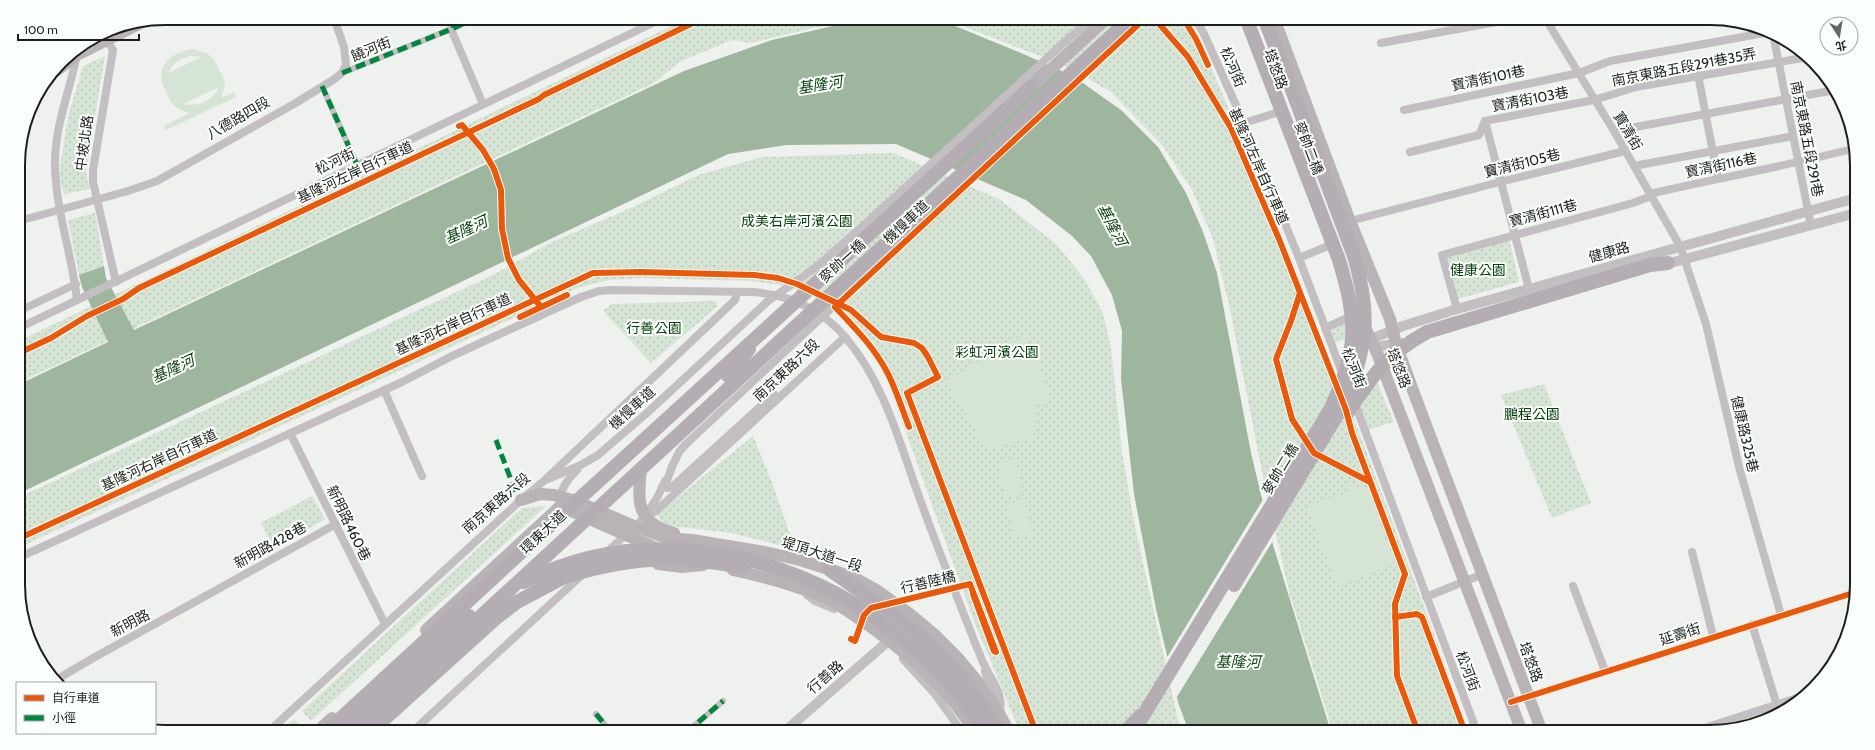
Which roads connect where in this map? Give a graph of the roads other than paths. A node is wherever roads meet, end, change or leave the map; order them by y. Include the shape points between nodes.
1 (337, 25) edge
2 (451, 25) edge
3 (460, 25) edge
4 (647, 25) edge
5 (1085, 25) edge
6 (1099, 25) edge
7 (1099, 25) edge
8 (1123, 25) edge
9 (1124, 25) edge
10 (1134, 25) edge
11 (1199, 25) edge
12 (1245, 25) edge
13 (1249, 25) edge
14 (1258, 25) edge
15 (1267, 25) edge
16 (1277, 25) edge
17 (1480, 25) edge
18 (1549, 25) edge
19 (452, 29) junction
20 (1760, 34) edge
21 (106, 38) edge
22 (1774, 40) edge
23 (1381, 43) dead end
24 (76, 58) edge
25 (1800, 58) edge
26 (1779, 62) junction
27 (342, 73) junction
28 (1579, 73) junction
29 (1698, 75) junction
30 (322, 86) junction
31 (1829, 91) edge
32 (1786, 99) junction
33 (1594, 100) junction
34 (483, 104) junction
35 (1404, 110) dead end
36 (1276, 113) junction
37 (1705, 113) junction
38 (1485, 121) junction
39 (1244, 123) junction
40 (1614, 131) junction
41 (1793, 136) junction
42 (1849, 150) edge
43 (1625, 151) junction
44 (1713, 151) junction
45 (1410, 152) dead end
46 (1799, 163) junction
47 (357, 165) junction
48 (1634, 166) junction
49 (1718, 178) junction
50 (1500, 182) junction
51 (1650, 195) junction
52 (94, 200) junction
53 (1850, 200) edge
54 (63, 208) junction
55 (1808, 211) junction
56 (1850, 215) edge
57 (25, 219) edge
58 (1350, 221) junction
59 (1811, 226) junction
60 (1514, 234) junction
61 (1328, 246) junction
62 (1680, 246) junction
63 (1299, 258) junction
64 (1684, 259) junction
65 (1668, 263) junction
66 (114, 283) junction
67 (76, 284) junction
68 (1529, 289) junction
69 (737, 292) junction
70 (81, 298) junction
71 (25, 308) edge
72 (1457, 309) junction
73 (1356, 316) junction
74 (1435, 316) junction
75 (25, 325) edge
76 (1325, 328) junction
77 (1393, 330) junction
78 (761, 333) junction
79 (1441, 334) junction
80 (843, 335) junction
81 (1373, 343) junction
82 (1396, 344) junction
83 (771, 350) junction
84 (728, 376) junction
85 (384, 390) junction
86 (290, 433) junction
87 (1324, 439) junction
88 (682, 440) junction
89 (672, 464) junction
90 (581, 465) junction
91 (641, 470) junction
92 (422, 476) dead end
93 (545, 480) junction
94 (520, 500) junction
95 (563, 500) junction
96 (596, 511) junction
97 (645, 517) junction
98 (587, 520) junction
99 (336, 524) junction
100 (629, 531) junction
101 (692, 540) junction
102 (1692, 552) dead end
103 (25, 555) edge
104 (710, 565) junction
105 (830, 570) junction
106 (1483, 574) junction
107 (582, 575) junction
108 (1465, 581) junction
109 (1573, 586) dead end
110 (218, 588) joint
111 (800, 590) junction
112 (1850, 594) edge
113 (1426, 597) junction
114 (1781, 615) junction
115 (385, 624) junction
116 (1752, 624) junction
117 (1713, 636) junction
118 (886, 643) junction
119 (1605, 671) junction
120 (60, 677) edge
121 (935, 694) junction
122 (1528, 696) junction
123 (1789, 700) edge
124 (723, 701) dead end
125 (1511, 702) junction
126 (1777, 704) junction
127 (366, 707) junction
128 (1778, 707) edge
129 (1146, 710) junction
130 (999, 713) junction
131 (596, 714) dead end
132 (276, 725) edge
133 (324, 725) edge
134 (334, 725) edge
135 (347, 725) edge
136 (347, 725) edge
137 (362, 725) edge
138 (363, 725) edge
139 (367, 725) edge
140 (378, 725) edge
141 (420, 725) edge
142 (605, 725) edge
143 (695, 725) edge
144 (792, 725) edge
145 (957, 725) edge
146 (965, 725) edge
147 (971, 725) edge
148 (971, 725) edge
149 (981, 725) edge
150 (991, 725) edge
151 (993, 725) edge
152 (1005, 725) edge
153 (1132, 725) edge
154 (1137, 725) edge
155 (1148, 725) edge
156 (1474, 725) edge
157 (1519, 725) edge
158 (1539, 725) edge
159 (1713, 725) edge

1 - 27 street via 346,54 346,65
2 - 19 street
3 - 19 street, 饒河街
4 - 34 street, 松河街
5 - 90 street, 機慢車道, bridge via 815,268 768,301 648,412 598,455
6 - 78 highway, 麥帥一橋, bridge
7 - 95 main road, 麥帥一橋, bridge via 665,423 630,453
8 - 83 highway, 麥帥一橋, bridge
9 - 88 main road, 麥帥一橋, bridge
10 - 88 street, 機慢車道, bridge
11 - 39 street, 松河街
12 - 36 main road, 塔悠路
13 - 73 highway, 麥帥二橋, bridge via 1339,260
14 - 73 highway via 1350,271 1356,296
15 - 87 highway, 麥帥二橋, bridge via 1354,256 1365,302 1364,342 1359,365 1348,397
16 - 58 main road, 塔悠路
17 - 23 street
18 - 28 street, 寶清街
19 - 27 street, 饒河街
19 - 34 street
20 - 28 street, 寶清街101巷 via 1610,61
21 - 52 street, 中坡北路 via 113,50 92,170
22 - 26 street, 南京東路五段291巷
24 - 54 street, 中坡北路 via 56,149 56,171
25 - 26 street, 南京東路五段291巷35弄
26 - 29 street, 南京東路五段291巷35弄
26 - 32 street, 南京東路五段291巷
27 - 30 street, 八德路四段
28 - 33 street, 寶清街
28 - 35 street, 寶清街101巷
29 - 33 street, 南京東路五段291巷35弄
29 - 37 street
30 - 47 street
30 - 52 street, 八德路四段 via 157,181
31 - 32 street
32 - 37 street
32 - 41 street, 南京東路五段291巷
33 - 38 street, 寶清街103巷
33 - 40 street, 寶清街
34 - 47 street, 松河街
36 - 39 street
36 - 61 main road, 塔悠路
37 - 40 street
37 - 44 street
38 - 45 street, 寶清街103巷 via 1479,135
38 - 50 street
39 - 63 street, 松河街
40 - 43 street, 寶清街
41 - 44 street
41 - 46 street, 南京東路五段291巷
42 - 46 street, 寶清街116巷
43 - 48 street, 寶清街
43 - 50 street, 寶清街105巷
44 - 48 street
44 - 49 street
46 - 49 street, 寶清街116巷
46 - 55 street, 南京東路五段291巷
47 - 66 street, 松河街
48 - 51 street, 寶清街
49 - 51 street, 寶清街116巷
50 - 58 street, 寶清街105巷
50 - 60 street
51 - 60 street, 寶清街111巷 via 1633,203
51 - 62 street, 寶清街
52 - 54 street, 八德路四段
52 - 66 street, 中坡北路
53 - 55 street, 健康路
54 - 57 street, 八德路四段
54 - 67 street, 中坡北路
55 - 59 street, 南京東路五段291巷
55 - 62 street, 健康路
56 - 59 street, 健康路
58 - 77 main road, 塔悠路
59 - 64 street, 健康路
60 - 68 street
60 - 72 street, 寶清街111巷 via 1442,255
61 - 63 street
61 - 73 main road, 塔悠路
62 - 64 street, 寶清街
62 - 68 street, 健康路
63 - 76 street, 松河街
64 - 65 street, 健康路
64 - 114 street, 健康路325巷 via 1706,324 1739,467
65 - 79 street, 健康路
65 - 87 highway, bridge via 1650,265 1427,332 1406,343 1389,357 1340,424
66 - 70 street, 松河街
67 - 70 street, 中坡北路
67 - 71 street
68 - 72 street, 健康路
69 - 80 street via 776,294 798,302 818,312
69 - 85 street via 599,291 516,326
69 - 93 street, 南京東路六段 via 735,300
70 - 75 street, 松河街
72 - 74 street, 健康路
73 - 76 street
73 - 81 main road, 塔悠路
73 - 129 highway, 麥帥二橋, bridge via 1348,366 1330,410
74 - 77 street, 健康路
74 - 79 street
76 - 113 street, 松河街 via 1365,428
77 - 81 street, 健康路
77 - 82 main road, 塔悠路
78 - 84 highway, bridge
78 - 134 highway, 環東大道, bridge
79 - 82 street, 健康路
80 - 89 street, 機慢車道 via 672,487 667,488 665,486
80 - 97 street, 南京東路六段 via 656,511
80 - 130 street via 869,372 889,412 944,566 983,662
81 - 82 street, 健康路
81 - 108 main road, 塔悠路
82 - 106 main road, 塔悠路
83 - 84 highway, bridge
83 - 138 highway, 環東大道, bridge
84 - 127 highway
85 - 86 street
85 - 92 street
86 - 99 street, 新明路460巷
86 - 103 street
87 - 155 highway, 麥帥二橋, bridge
88 - 89 street, 機慢車道
88 - 91 main road
89 - 97 street, 機慢車道 via 657,498
90 - 93 street, 機慢車道
90 - 95 street, 機慢車道 via 570,477
91 - 96 main road
91 - 97 main road via 639,499
93 - 94 street, 南京東路六段
94 - 95 main road via 540,494
94 - 115 street, 南京東路六段
95 - 96 main road, 堤頂大道一段
95 - 98 main road, 堤頂大道一段
95 - 133 main road
96 - 98 main road
96 - 100 main road, 堤頂大道一段
97 - 100 street, 南京東路六段
97 - 101 main road via 652,524
98 - 100 main road, 堤頂大道一段
98 - 139 main road
99 - 110 street, 新明路428巷
99 - 115 street, 新明路460巷
100 - 101 main road, 堤頂大道一段
100 - 104 main road, 堤頂大道一段 via 680,558
100 - 107 street, 南京東路六段
101 - 105 main road, 堤頂大道一段 via 765,552
102 - 117 street
104 - 107 main road via 682,568 642,562 621,563
104 - 111 main road, 堤頂大道一段 via 761,576
105 - 130 main road, 堤頂大道一段 via 853,577 910,614 958,658
105 - 151 highway, bridge via 915,630 967,685
106 - 108 street
106 - 122 main road, 塔悠路
107 - 141 street, 南京東路六段
108 - 113 street
108 - 125 main road, 塔悠路
109 - 119 street
110 - 120 street, 新明路
111 - 118 street, 堤頂大道一段
111 - 147 main road, 堤頂大道一段 via 818,595 856,616 907,654 939,683
112 - 114 street, 延壽街
113 - 156 street, 松河街
114 - 116 street, 延壽街
115 - 132 street, 南京東路六段
116 - 117 street, 延壽街
116 - 126 street
117 - 119 street, 延壽街
118 - 121 street, 堤頂大道一段
118 - 144 street, 行善路
119 - 122 street, 延壽街
121 - 145 street, 堤頂大道一段
121 - 146 main road via 944,698
122 - 125 street, 延壽街
122 - 158 main road, 塔悠路
123 - 126 street
124 - 143 street
125 - 157 main road, 塔悠路
126 - 128 street
126 - 159 street
127 - 135 highway
127 - 137 highway
129 - 153 highway, bridge
129 - 154 highway, 麥帥二橋, bridge
130 - 150 main road
130 - 152 main road, 堤頂大道一段
131 - 142 street
136 - 149 highway, bridge via 448,632 503,593 531,578 583,560 634,550 665,548 724,554 760,562 800,576 838,594 878,619 934,666
140 - 148 highway, bridge via 481,631 517,602 564,577 622,562 655,559 692,560 767,574 801,585 836,602 870,623 905,650 931,674

